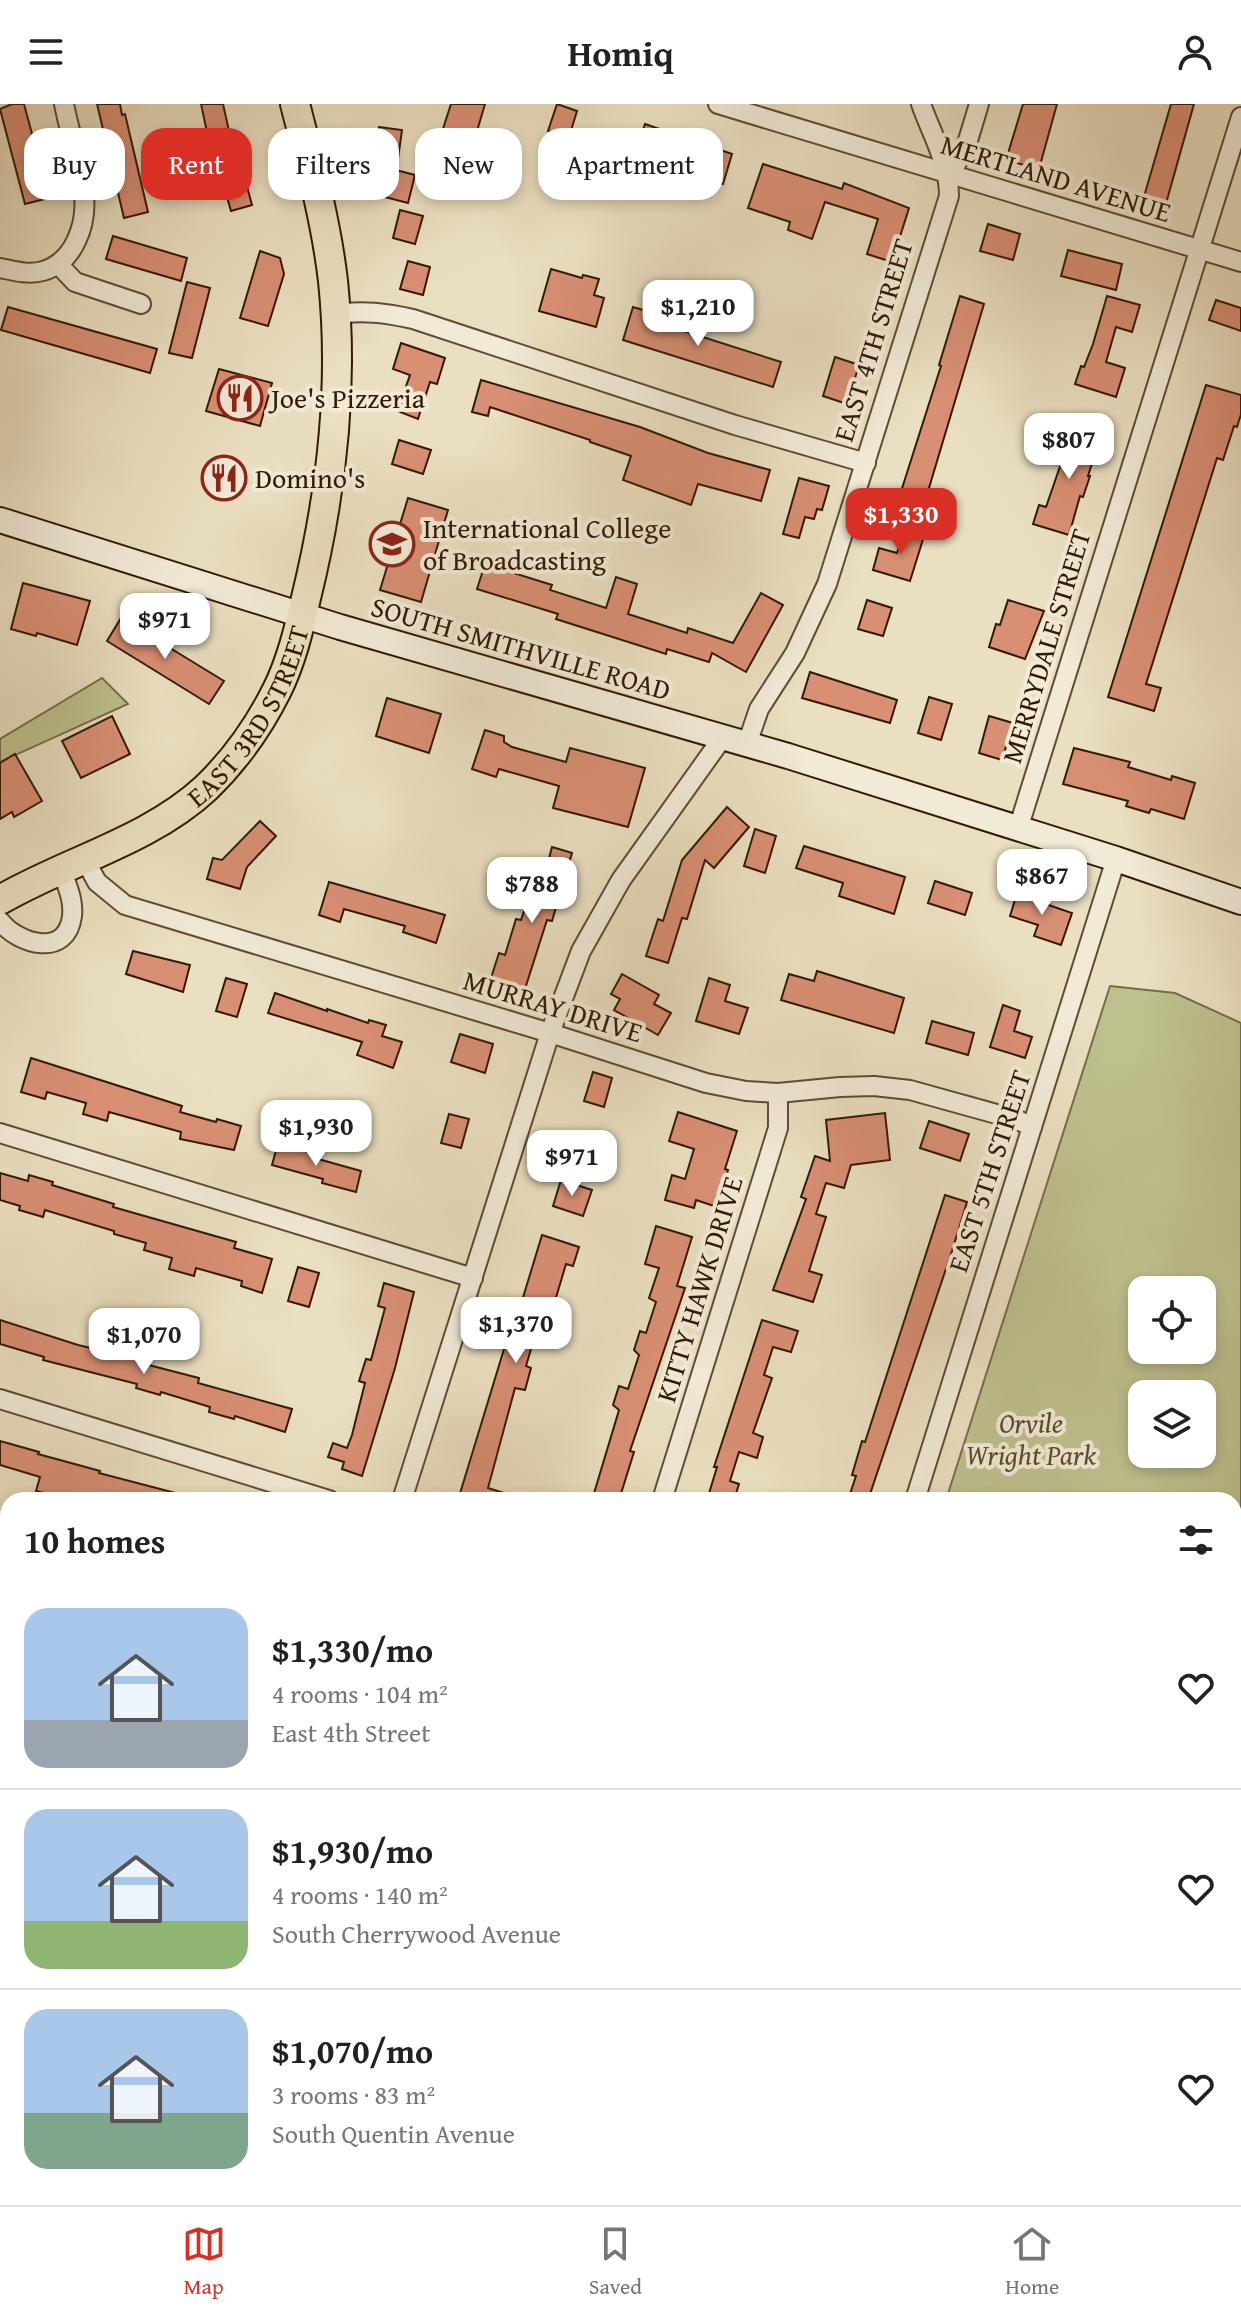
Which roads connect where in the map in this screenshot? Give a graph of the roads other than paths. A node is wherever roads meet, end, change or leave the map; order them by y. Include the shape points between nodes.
1 (64, 104) edge
2 (295, 104) edge
3 (718, 104) edge
4 (921, 104) edge
5 (979, 104) edge
6 (1241, 117) edge
7 (949, 176) junction
8 (1199, 250) junction
9 (1241, 262) edge
10 (58, 264) junction
11 (0, 268) edge
12 (141, 304) dead end
13 (335, 314) junction
14 (866, 463) junction
15 (0, 520) edge
16 (302, 614) junction
17 (723, 737) junction
18 (747, 744) junction
19 (1018, 829) junction
20 (1116, 859) junction
21 (72, 863) junction
22 (0, 900) edge
23 (1241, 902) edge
24 (0, 921) edge
25 (550, 1033) junction
26 (778, 1093) junction
27 (1032, 1127) junction
28 (0, 1133) edge
29 (473, 1278) junction
30 (0, 1399) edge
31 (303, 1492) edge
32 (405, 1492) edge
33 (664, 1492) edge
34 (918, 1492) edge

1 - 10 street via 84,213 74,248
2 - 13 main road, EAST 3RD STREET via 319,195
3 - 7 street, MERTLAND AVENUE
4 - 7 street
5 - 7 street via 966,147
6 - 8 street, MERRYDALE STREET
7 - 8 street, MERTLAND AVENUE
7 - 14 street, EAST 4TH STREET via 949,196
8 - 9 street, MERTLAND AVENUE
8 - 19 street, MERRYDALE STREET
10 - 11 street via 27,273
10 - 12 street via 75,282
13 - 14 street via 361,311 413,319
13 - 16 main road, EAST 3RD STREET via 334,413 322,518
14 - 18 street, EAST 4TH STREET via 812,621 759,709
15 - 16 main road, SOUTH SMITHVILLE ROAD
16 - 17 main road, SOUTH SMITHVILLE ROAD
16 - 21 main road, EAST 3RD STREET via 277,689 256,727 207,787 145,830
17 - 18 main road
17 - 25 street via 595,924
18 - 19 main road
19 - 20 main road
20 - 23 main road
20 - 27 street, EAST 5TH STREET
21 - 22 main road, EAST 3RD STREET
21 - 24 street via 72,920 58,939 47,944 19,939
21 - 25 street, MURRAY DRIVE via 125,905
25 - 26 street, MURRAY DRIVE via 706,1083
25 - 29 street
26 - 27 street, MURRAY DRIVE via 874,1086 910,1090
26 - 33 street, KITTY HAWK DRIVE via 778,1128
27 - 34 street, EAST 5TH STREET
28 - 29 street
29 - 32 street
30 - 31 street

